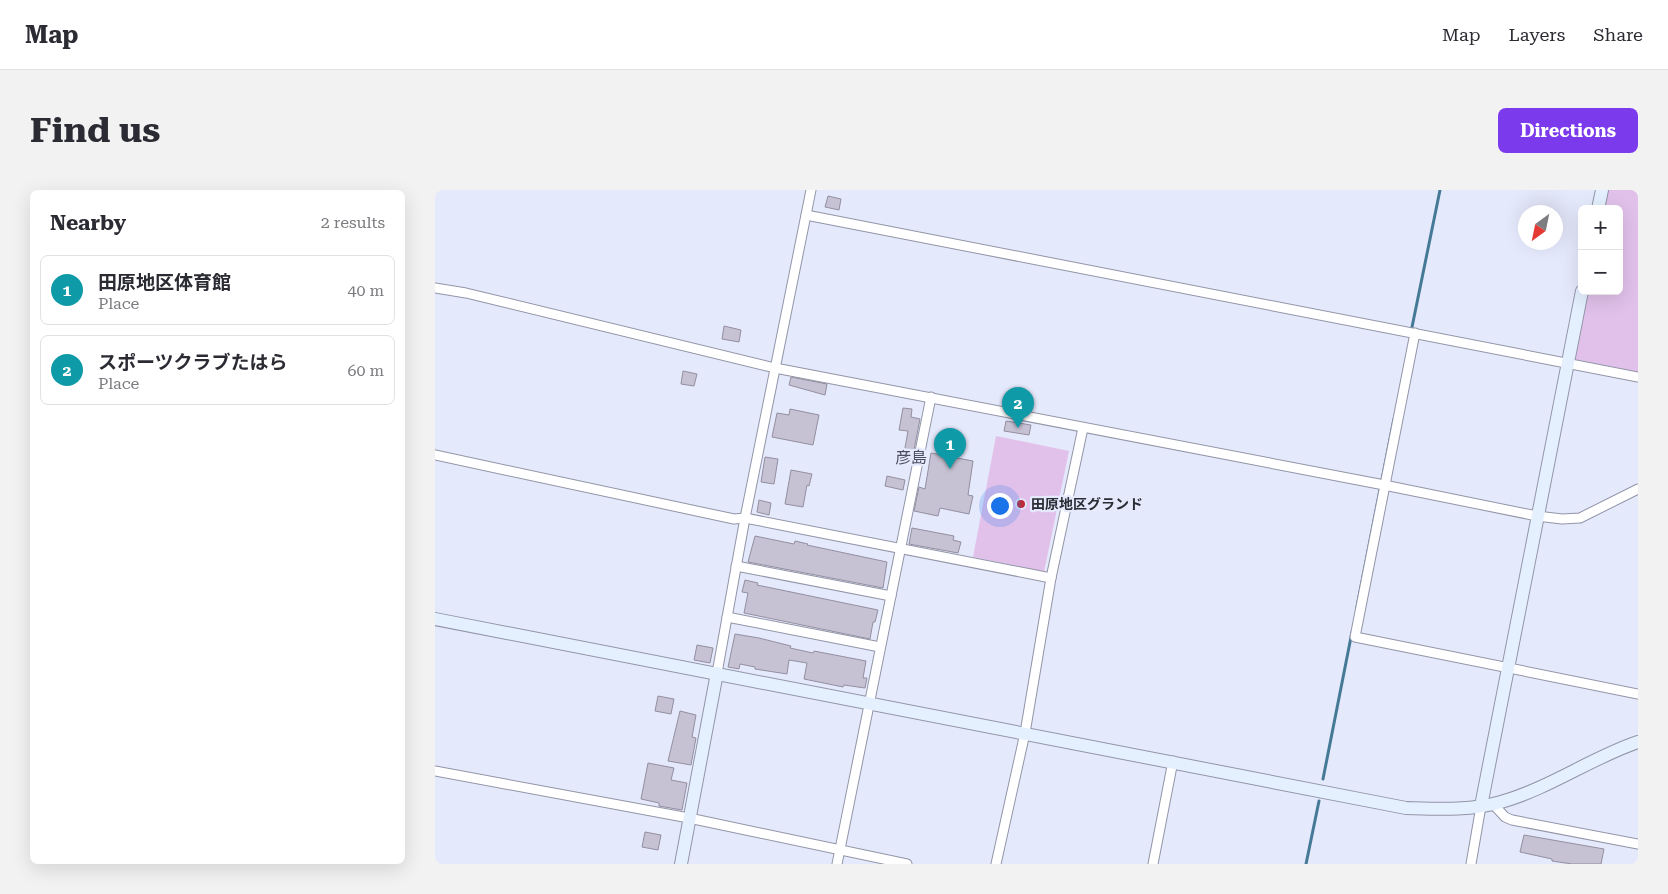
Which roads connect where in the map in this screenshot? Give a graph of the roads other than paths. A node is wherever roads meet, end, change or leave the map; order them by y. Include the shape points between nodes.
1 (811, 190) edge
2 (1602, 190) edge
3 (1599, 205) edge
4 (806, 214) junction
5 (435, 288) edge
6 (1581, 295) edge
7 (1413, 332) junction
8 (1568, 363) junction
9 (775, 368) junction
10 (1638, 377) edge
11 (931, 397) junction
12 (1083, 428) junction
13 (435, 455) edge
14 (1382, 485) junction
15 (1638, 489) edge
16 (1537, 516) junction
17 (745, 518) junction
18 (901, 548) junction
19 (737, 566) junction
20 (1051, 578) junction
21 (891, 596) junction
22 (727, 617) junction
23 (435, 619) edge
24 (880, 647) junction
25 (1508, 669) junction
26 (717, 673) junction
27 (1638, 694) edge
28 (868, 703) junction
29 (1025, 733) junction
30 (1638, 742) edge
31 (1173, 762) junction
32 (435, 771) edge
33 (1487, 805) junction
34 (689, 818) junction
35 (1638, 844) edge
36 (840, 850) junction
37 (681, 864) edge
38 (837, 864) edge
39 (907, 864) edge
40 (997, 864) edge
41 (1153, 864) edge
42 (1471, 864) edge

1 - 4 street
2 - 3 street
4 - 7 street
4 - 9 street
5 - 9 street
6 - 8 street
7 - 8 street
7 - 14 street
8 - 10 street
8 - 16 street
9 - 11 street
9 - 17 street
11 - 12 street
11 - 18 street
12 - 14 street
12 - 20 street
13 - 17 street via 734,519
14 - 16 street
14 - 25 street via 1355,637
15 - 16 street via 1580,518
16 - 25 street
17 - 18 street
17 - 19 street
18 - 20 street
18 - 21 street
19 - 21 street
19 - 22 street
20 - 29 street
21 - 24 street
22 - 24 street
22 - 26 street
23 - 26 street
24 - 28 street
25 - 27 street
25 - 33 street
26 - 28 street
26 - 34 street
28 - 29 street
28 - 36 street
29 - 31 street
29 - 40 street
30 - 33 street via 1619,748 1545,785
31 - 33 street via 1406,808 1457,809
31 - 41 street
32 - 34 street
33 - 35 street via 1512,820
33 - 42 street
34 - 36 street
34 - 37 street
36 - 38 street
36 - 39 street

